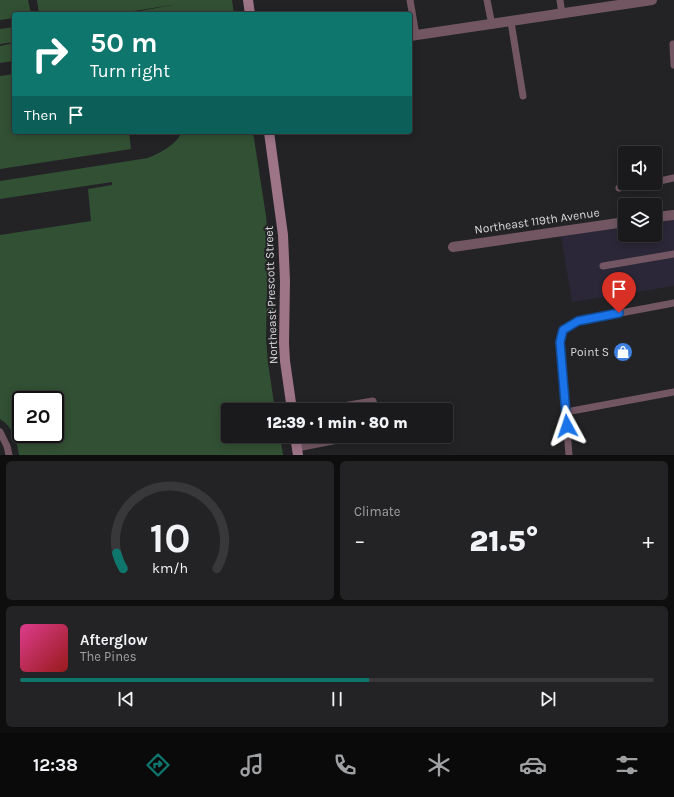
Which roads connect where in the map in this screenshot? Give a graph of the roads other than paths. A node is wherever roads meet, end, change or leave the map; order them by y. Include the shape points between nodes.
1 (248, 0) edge
2 (410, 0) edge
3 (487, 0) edge
4 (560, 0) edge
5 (652, 0) edge
6 (250, 12) edge
7 (411, 12) edge
8 (562, 14) junction
9 (511, 22) junction
10 (412, 23) edge
11 (492, 24) junction
12 (413, 35) edge
13 (673, 44) dead end
14 (674, 65) edge
15 (523, 96) dead end
16 (269, 134) edge
17 (674, 178) edge
18 (662, 181) edge
19 (674, 215) edge
20 (662, 216) edge
21 (618, 223) edge
22 (453, 247) dead end
23 (674, 254) edge
24 (603, 266) dead end
25 (674, 303) edge
26 (674, 392) edge
27 (291, 403) edge
28 (361, 403) edge
29 (373, 403) edge
30 (566, 412) junction
31 (0, 432) edge
32 (330, 443) edge
33 (297, 451) edge
34 (9, 455) edge
35 (569, 455) edge

1 - 6 street
2 - 7 lane
3 - 11 lane
4 - 8 lane
5 - 8 street
8 - 9 street
9 - 11 street
9 - 15 lane
10 - 12 lane
11 - 12 street
13 - 14 lane
16 - 27 street, Northeast Prescott Street via 283,235 285,361
17 - 18 lane
19 - 20 street
21 - 22 street, Northeast 119th Avenue
23 - 24 lane
25 - 30 lane via 578,321 563,330 560,342
26 - 30 lane
28 - 29 lane
30 - 35 lane
31 - 34 lane
32 - 33 lane

